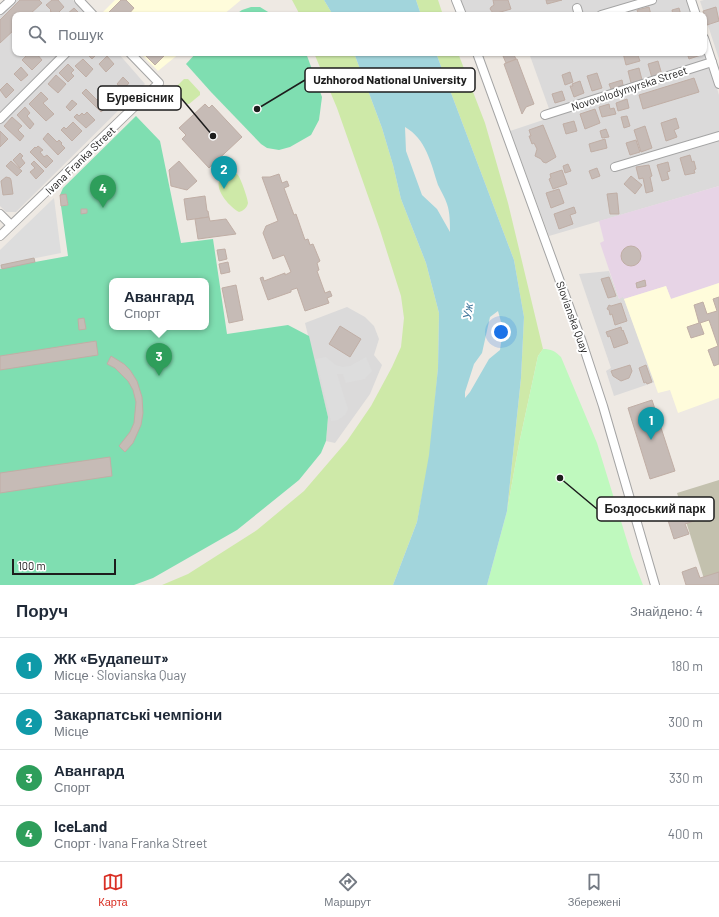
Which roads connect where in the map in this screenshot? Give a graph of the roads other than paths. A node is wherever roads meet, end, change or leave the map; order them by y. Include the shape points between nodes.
1 (11, 0) edge
2 (79, 0) edge
3 (456, 0) edge
4 (652, 0) edge
5 (692, 0) edge
6 (0, 10) edge
7 (90, 12) edge
8 (461, 12) edge
9 (610, 12) edge
10 (695, 12) edge
11 (707, 47) edge
12 (63, 56) edge
13 (133, 56) edge
14 (478, 56) edge
15 (712, 62) junction
16 (719, 84) edge
17 (545, 115) dead end
18 (0, 118) edge
19 (719, 136) edge
20 (615, 167) dead end
21 (0, 214) edge
22 (12, 225) junction
23 (0, 236) edge
24 (655, 585) edge

1 - 6 street
2 - 7 street
3 - 8 street
4 - 9 street
5 - 10 street
11 - 15 street
12 - 18 street
13 - 22 street, Ivana Franka Street via 159,83
14 - 24 street, Slovianska Quay via 583,345
15 - 16 street
15 - 17 street, Novovolodymyrska Street
19 - 20 street
21 - 22 street
22 - 23 street, Ivana Franka Street

